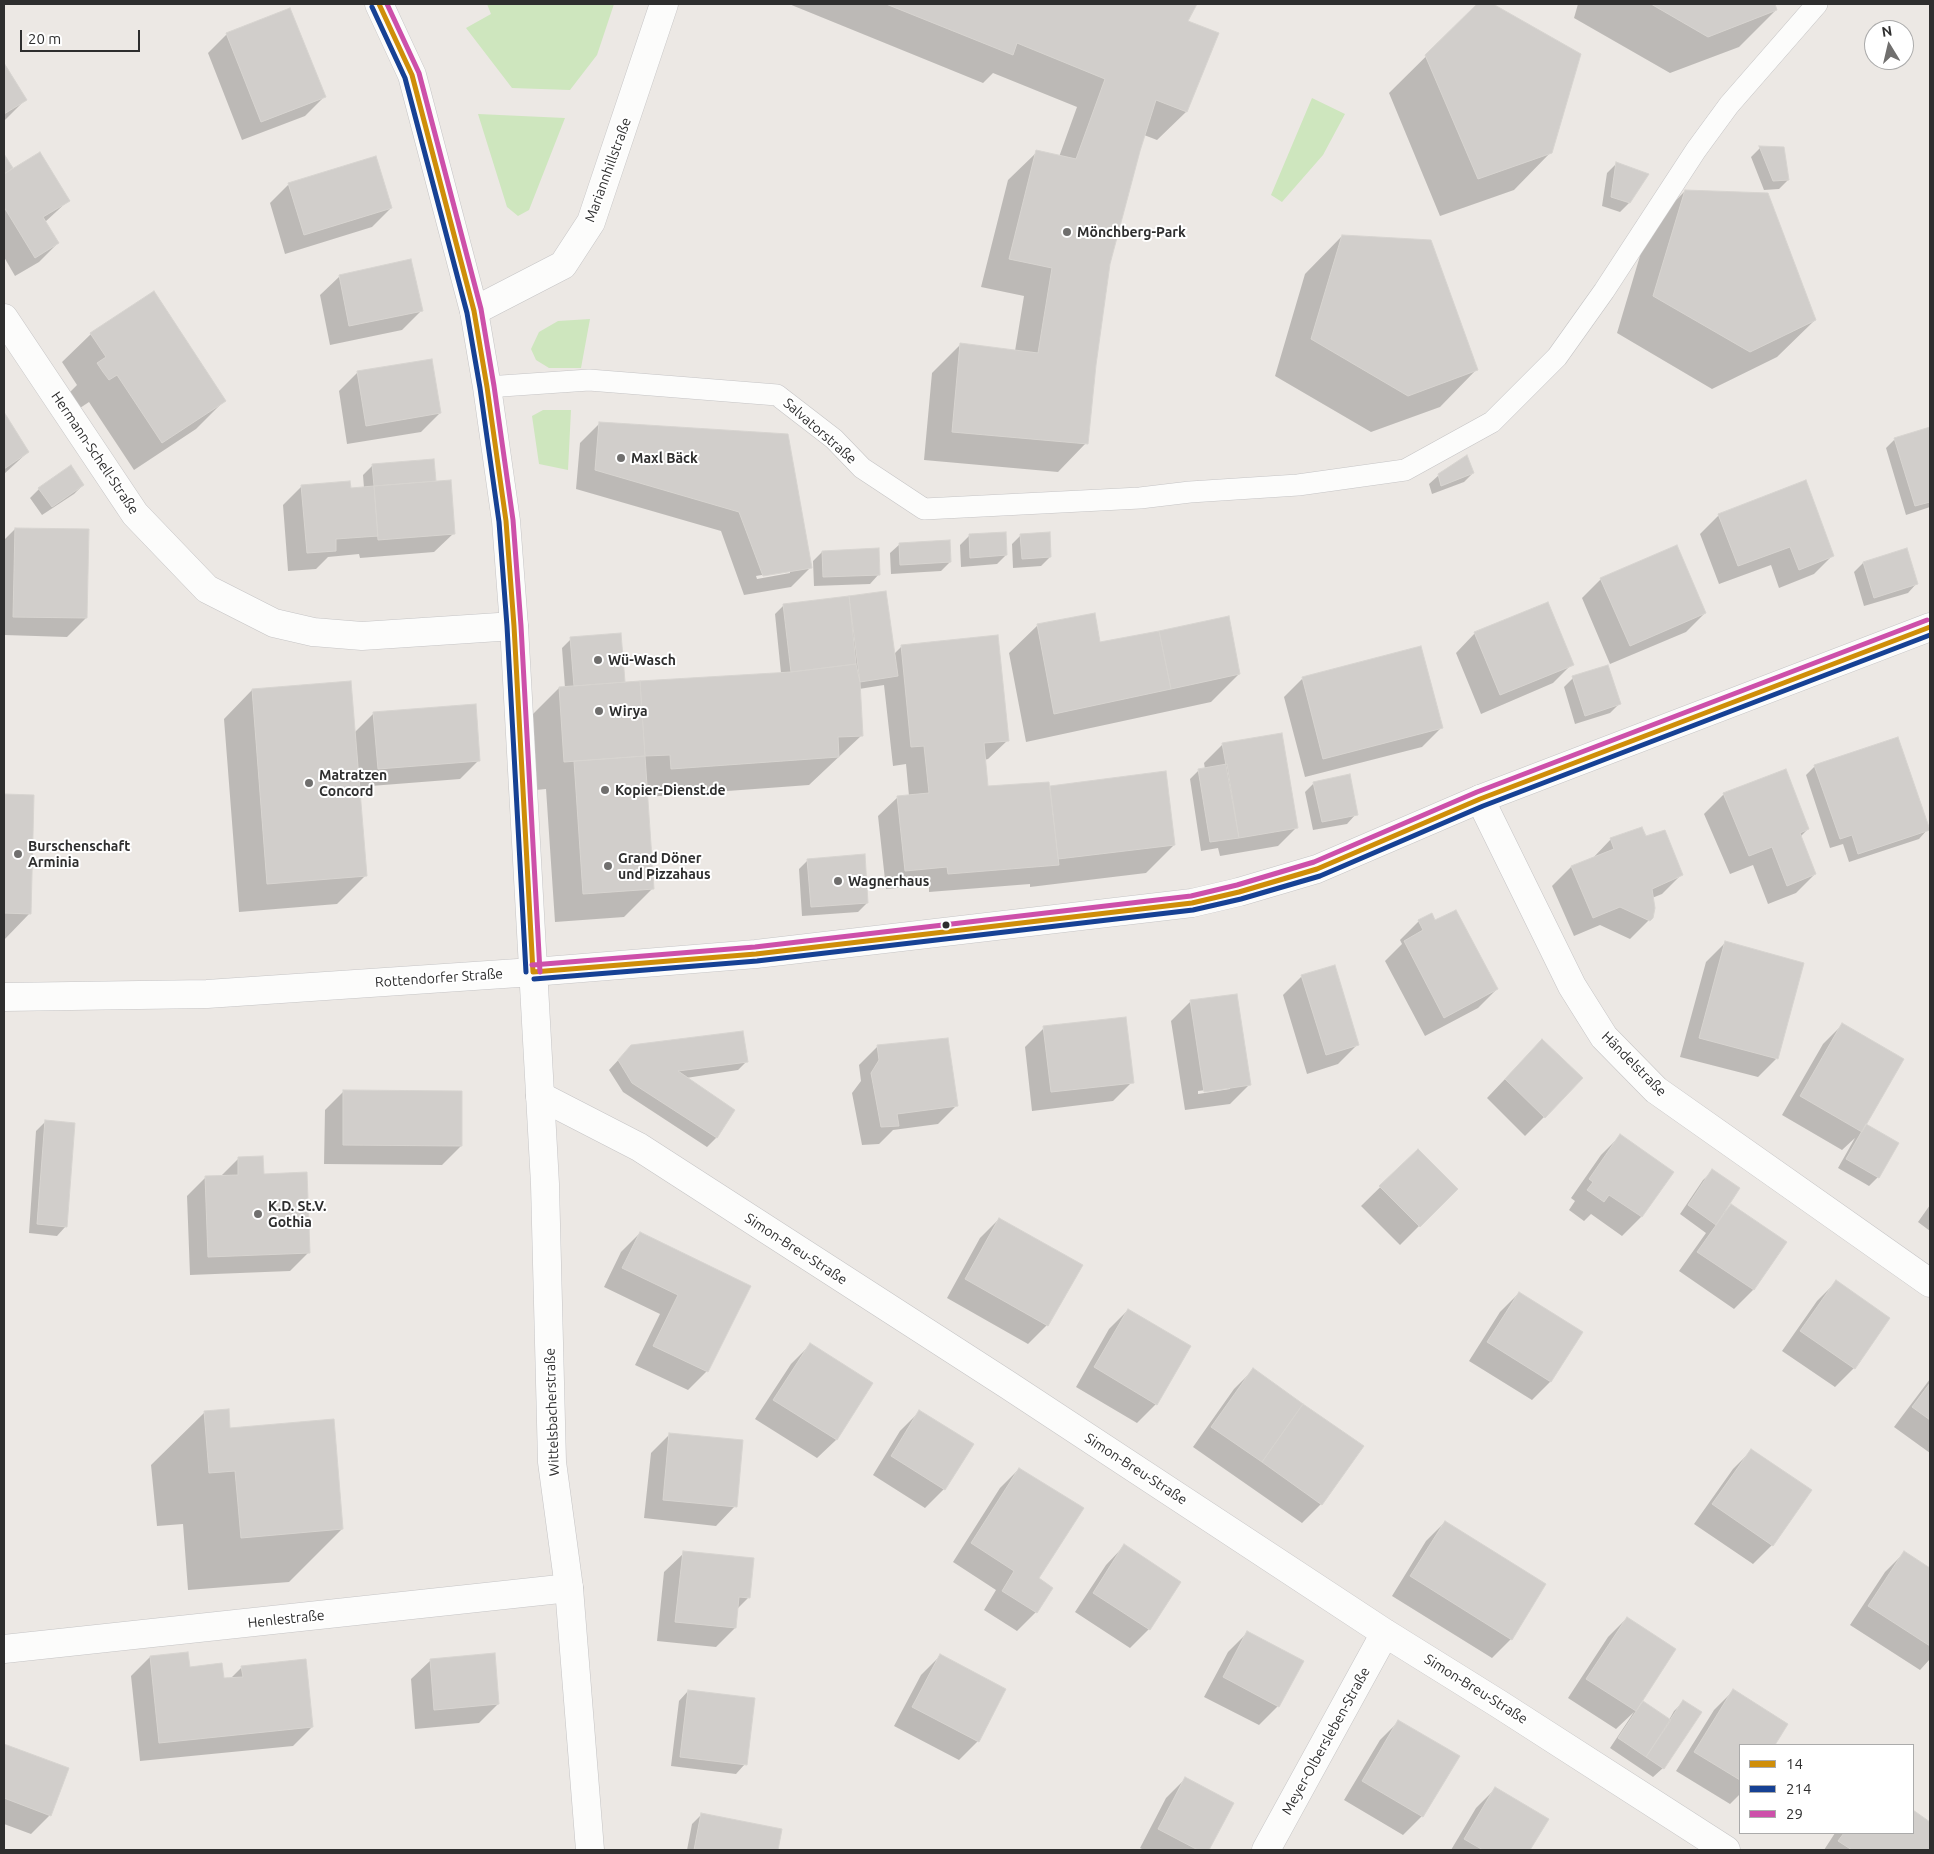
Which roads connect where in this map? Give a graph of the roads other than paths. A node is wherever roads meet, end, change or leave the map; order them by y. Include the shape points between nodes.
1 (379, 4) edge
2 (664, 4) edge
3 (1817, 4) edge
4 (474, 311) junction
5 (4, 318) edge
6 (487, 387) junction
7 (514, 626) junction
8 (1930, 627) edge
9 (1480, 800) junction
10 (533, 972) junction
11 (4, 997) edge
12 (540, 1096) junction
13 (1930, 1283) edge
14 (569, 1588) junction
15 (1385, 1632) junction
16 (4, 1649) edge
17 (590, 1850) edge
18 (1266, 1850) edge
19 (1726, 1850) edge

1 - 4 street via 412,75
2 - 4 street, Mariannhillstraße via 591,222 563,265
3 - 6 lane, Salvatorstraße via 1728,105 1556,357 1492,422 1405,470 1298,485 1140,498 924,509 862,468 834,439 777,395 589,380
4 - 6 street
5 - 7 street, Hermann-Schell-Straße via 135,514 207,589 274,623 313,632 362,636
6 - 7 street via 506,521
7 - 10 street
8 - 9 street, Rottendorfer Straße
9 - 10 street, Rottendorfer Straße via 1317,869 1192,903 756,954
9 - 13 street, Händelstraße via 1572,986 1604,1037 1656,1090
10 - 11 street, Rottendorfer Straße via 207,994
10 - 12 street, Wittelsbacherstraße
12 - 14 street, Wittelsbacherstraße via 552,1462
12 - 15 street, Simon-Breu-Straße via 639,1147
14 - 16 street, Henlestraße
14 - 17 street, Wittelsbacherstraße
15 - 18 street, Meyer-Olbersleben-Straße
15 - 19 street, Simon-Breu-Straße

